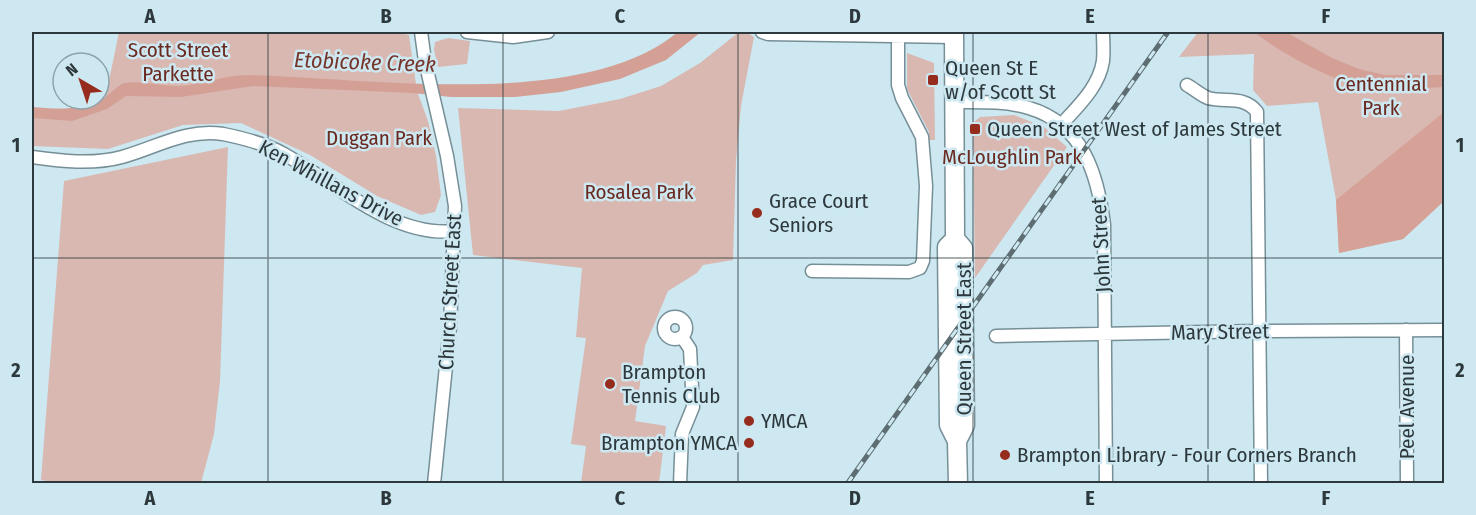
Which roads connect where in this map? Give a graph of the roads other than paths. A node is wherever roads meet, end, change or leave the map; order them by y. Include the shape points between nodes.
1 (421, 32) edge
2 (468, 32) edge
3 (548, 32) edge
4 (762, 32) edge
5 (1103, 32) edge
6 (954, 34) edge
7 (898, 36) junction
8 (1187, 85) dead end
9 (955, 102) junction
10 (1061, 125) junction
11 (32, 157) edge
12 (455, 231) junction
13 (812, 271) dead end
14 (1406, 330) junction
15 (1444, 330) edge
16 (1260, 331) junction
17 (1104, 334) junction
18 (996, 336) dead end
19 (682, 337) dead end
20 (434, 483) edge
21 (680, 483) edge
22 (958, 483) edge
23 (1107, 483) edge
24 (1261, 483) edge
25 (1407, 483) edge

1 - 12 street, Church Street East via 455,206
2 - 3 street via 513,37
4 - 7 street
5 - 10 street via 1103,60 1098,78
6 - 7 street
6 - 9 main road, Queen Street East
7 - 13 street via 898,85 922,136 926,186 923,261 920,268 909,272
8 - 16 street via 1209,98 1240,100 1257,112
9 - 10 street via 1021,106
9 - 22 main road, Queen Street East via 955,239 963,248 965,425 957,441
10 - 17 street, John Street via 1091,164 1101,198
11 - 12 street, Ken Whillans Drive via 77,163 121,158 189,135 221,134 281,153 374,211 407,224
12 - 20 street, Church Street East
14 - 15 street, Mary Street
14 - 16 street, Mary Street
14 - 25 street, Peel Avenue
16 - 17 street, Mary Street
16 - 24 street
17 - 18 street, Mary Street
17 - 23 street, John Street
19 - 21 street via 690,348 693,407 682,434

